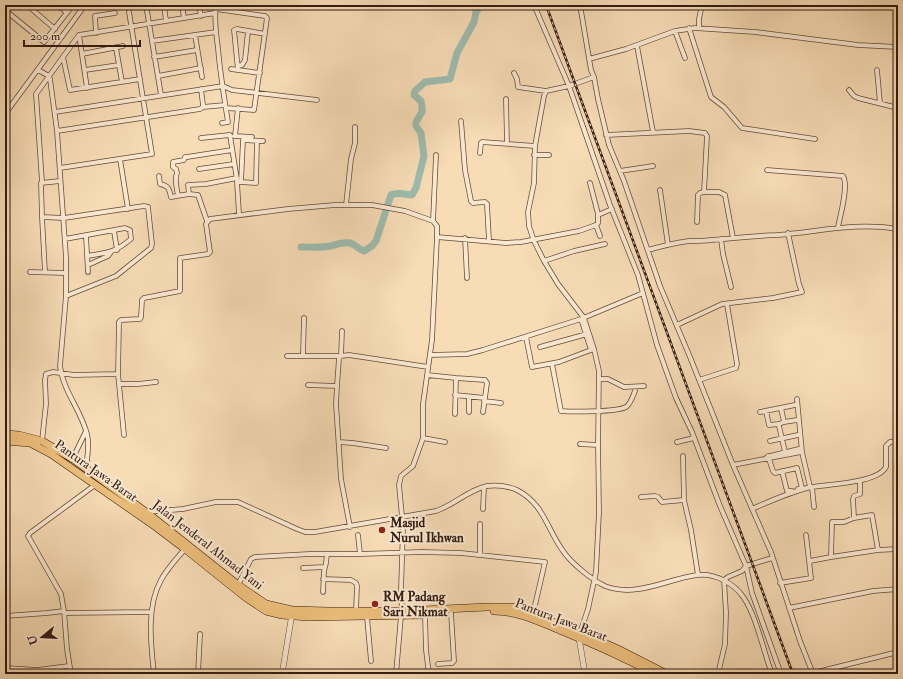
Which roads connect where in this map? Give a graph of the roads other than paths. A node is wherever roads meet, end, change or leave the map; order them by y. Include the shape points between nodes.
1 (27, 5) edge
2 (58, 5) edge
3 (73, 5) edge
4 (85, 5) edge
5 (146, 5) edge
6 (164, 5) edge
7 (182, 5) edge
8 (199, 5) edge
9 (534, 5) edge
10 (580, 5) edge
11 (702, 5) edge
12 (216, 9) edge
13 (5, 10) edge
14 (129, 12) dead end
15 (67, 13) junction
16 (115, 13) dead end
17 (201, 16) junction
18 (184, 18) junction
19 (898, 20) edge
20 (166, 21) junction
21 (149, 24) junction
22 (132, 27) junction
23 (689, 28) junction
24 (699, 28) junction
25 (55, 29) junction
26 (248, 31) junction
27 (675, 31) junction
28 (216, 32) junction
29 (96, 33) junction
30 (265, 34) junction
31 (79, 35) junction
32 (195, 35) junction
33 (152, 41) junction
34 (123, 46) dead end
35 (637, 46) junction
36 (898, 47) edge
37 (116, 48) junction
38 (198, 50) junction
39 (82, 54) junction
40 (63, 57) junction
41 (154, 57) junction
42 (685, 58) dead end
43 (589, 59) junction
44 (119, 65) junction
45 (201, 68) junction
46 (238, 68) junction
47 (231, 69) dead end
48 (38, 70) junction
49 (85, 70) junction
50 (877, 70) dead end
51 (260, 73) junction
52 (514, 73) dead end
53 (49, 76) junction
54 (158, 76) junction
55 (202, 77) dead end
56 (594, 78) junction
57 (140, 79) junction
58 (122, 82) junction
59 (223, 86) junction
60 (569, 86) junction
61 (87, 88) junction
62 (200, 89) junction
63 (848, 90) dead end
64 (546, 91) junction
65 (257, 92) junction
66 (161, 95) junction
67 (143, 98) junction
68 (506, 99) dead end
69 (317, 100) dead end
70 (880, 104) junction
71 (225, 106) junction
72 (203, 107) junction
73 (238, 108) junction
74 (898, 108) edge
75 (55, 112) junction
76 (5, 114) edge
77 (146, 117) junction
78 (462, 121) dead end
79 (222, 123) dead end
80 (355, 127) dead end
81 (57, 131) junction
82 (653, 132) junction
83 (606, 135) junction
84 (252, 137) dead end
85 (201, 138) dead end
86 (815, 139) dead end
87 (257, 141) junction
88 (263, 141) dead end
89 (507, 143) junction
90 (242, 146) junction
91 (535, 146) junction
92 (232, 148) junction
93 (480, 153) dead end
94 (549, 154) dead end
95 (436, 155) dead end
96 (534, 155) junction
97 (120, 159) junction
98 (234, 164) junction
99 (653, 166) dead end
100 (60, 168) junction
101 (199, 169) dead end
102 (767, 170) dead end
103 (620, 172) junction
104 (159, 176) dead end
105 (60, 181) junction
106 (238, 181) junction
107 (42, 182) junction
108 (590, 183) dead end
109 (660, 190) dead end
110 (704, 192) junction
111 (189, 194) junction
112 (178, 196) junction
113 (346, 205) junction
114 (128, 208) junction
115 (612, 209) junction
116 (239, 214) junction
117 (598, 214) junction
118 (42, 217) junction
119 (64, 218) junction
120 (207, 221) junction
121 (433, 221) junction
122 (697, 222) dead end
123 (596, 225) junction
124 (838, 227) junction
125 (898, 229) edge
126 (114, 231) junction
127 (788, 234) junction
128 (86, 236) junction
129 (437, 236) junction
130 (600, 236) dead end
131 (465, 238) junction
132 (733, 238) junction
133 (65, 239) junction
134 (721, 239) junction
135 (489, 241) junction
136 (534, 241) junction
137 (605, 244) dead end
138 (668, 245) junction
139 (117, 250) junction
140 (648, 250) junction
141 (111, 252) junction
142 (88, 256) junction
143 (544, 261) junction
144 (88, 265) junction
145 (30, 272) dead end
146 (45, 272) junction
147 (88, 272) dead end
148 (66, 273) junction
149 (467, 278) dead end
150 (731, 287) dead end
151 (643, 292) junction
152 (66, 296) junction
153 (727, 304) junction
154 (304, 318) dead end
155 (583, 319) junction
156 (677, 325) junction
157 (342, 332) dead end
158 (588, 334) junction
159 (526, 337) junction
160 (540, 347) dead end
161 (593, 350) junction
162 (303, 355) junction
163 (430, 355) junction
164 (287, 356) dead end
165 (340, 356) junction
166 (552, 364) junction
167 (428, 367) junction
168 (61, 373) junction
169 (118, 374) junction
170 (427, 375) junction
171 (456, 378) junction
172 (599, 379) junction
173 (699, 380) junction
174 (156, 382) dead end
175 (119, 384) junction
176 (308, 385) dead end
177 (337, 386) junction
178 (644, 386) dead end
179 (635, 392) dead end
180 (455, 395) junction
181 (469, 397) junction
182 (797, 399) dead end
183 (485, 400) junction
184 (501, 403) dead end
185 (795, 405) dead end
186 (781, 408) junction
187 (598, 411) junction
188 (766, 411) junction
189 (469, 412) dead end
190 (483, 412) dead end
191 (760, 412) dead end
192 (454, 414) dead end
193 (797, 420) dead end
194 (782, 423) junction
195 (86, 431) junction
196 (5, 434) edge
197 (124, 435) dead end
198 (798, 435) dead end
199 (422, 438) junction
200 (694, 438) junction
201 (782, 439) junction
202 (5, 441) edge
203 (42, 441) junction
204 (770, 441) dead end
205 (898, 441) edge
206 (339, 442) junction
207 (445, 442) dead end
208 (677, 442) dead end
209 (580, 444) dead end
210 (598, 445) junction
211 (386, 448) dead end
212 (683, 456) dead end
213 (768, 458) junction
214 (73, 459) junction
215 (69, 466) junction
216 (732, 466) junction
217 (803, 467) dead end
218 (86, 468) junction
219 (797, 468) junction
220 (782, 471) junction
221 (860, 481) junction
222 (95, 485) junction
223 (484, 487) junction
224 (811, 487) junction
225 (641, 497) dead end
226 (684, 500) junction
227 (814, 507) dead end
228 (483, 509) dead end
229 (752, 509) junction
230 (146, 512) junction
231 (402, 517) junction
232 (854, 518) junction
233 (480, 524) dead end
234 (350, 527) junction
235 (358, 535) dead end
236 (806, 535) dead end
237 (185, 548) junction
238 (898, 549) edge
239 (878, 550) junction
240 (402, 553) junction
241 (327, 554) junction
242 (360, 554) junction
243 (480, 554) junction
244 (831, 557) junction
245 (772, 558) junction
246 (810, 561) junction
247 (746, 566) junction
248 (325, 567) junction
249 (303, 568) dead end
250 (698, 575) junction
251 (323, 579) junction
252 (595, 580) junction
253 (724, 580) junction
254 (780, 583) junction
255 (238, 585) junction
256 (898, 589) edge
257 (323, 592) dead end
258 (789, 608) junction
259 (356, 611) junction
260 (64, 612) junction
261 (151, 612) junction
262 (292, 613) junction
263 (402, 613) junction
264 (451, 613) junction
265 (533, 614) junction
266 (425, 615) junction
267 (5, 616) edge
268 (367, 616) junction
269 (200, 634) dead end
270 (579, 635) junction
271 (894, 652) dead end
272 (371, 661) dead end
273 (438, 664) dead end
274 (69, 666) junction
275 (5, 668) edge
276 (71, 674) edge
277 (154, 674) edge
278 (198, 674) edge
279 (282, 674) edge
280 (396, 674) edge
281 (429, 674) edge
282 (585, 674) edge
283 (655, 674) edge
284 (667, 674) edge
285 (718, 674) edge
286 (772, 674) edge
287 (781, 674) edge
288 (813, 674) edge

1 - 25 street
2 - 15 street
3 - 15 street
4 - 48 street
5 - 21 street
6 - 20 street
7 - 18 street
8 - 17 street
9 - 60 street
10 - 43 street
11 - 24 street
12 - 17 street
12 - 28 street
12 - 30 street via 266,16
13 - 25 street via 43,42
14 - 22 street
15 - 25 street
16 - 29 street via 95,16
17 - 18 street
18 - 20 street
19 - 36 street
20 - 21 street
21 - 22 street
21 - 33 street
22 - 29 street
22 - 57 street
23 - 24 street
23 - 27 street
23 - 86 street via 711,97 727,110 742,128
24 - 36 street
26 - 30 street
26 - 46 street via 245,60
26 - 46 street via 234,30
27 - 35 street
27 - 42 street
28 - 32 street
28 - 59 street
29 - 31 street
30 - 51 street
31 - 39 street
31 - 40 street
32 - 33 street
32 - 38 street
33 - 41 street
34 - 37 street
35 - 43 street
35 - 82 street
37 - 39 street
37 - 44 street
38 - 41 street
38 - 45 street
39 - 49 street
40 - 53 street
40 - 61 street via 70,90
41 - 54 street
43 - 56 street
44 - 49 street
44 - 58 street
45 - 54 street
45 - 55 street
46 - 47 street
46 - 51 street
48 - 53 street
48 - 76 street
49 - 61 street
50 - 70 street
51 - 65 street
52 - 64 street via 518,87
53 - 75 street
53 - 107 street via 35,96
54 - 66 street
56 - 60 street
56 - 83 street
57 - 58 street
57 - 67 street
58 - 61 street
59 - 62 street
59 - 65 street via 232,90
59 - 71 street
60 - 64 street
60 - 115 street
62 - 66 street
62 - 72 street
63 - 70 street via 858,98
64 - 91 street via 540,110
65 - 69 street
65 - 73 street via 254,110
66 - 67 street
67 - 75 street
67 - 77 street
68 - 89 street
70 - 74 street
71 - 72 street
71 - 73 street
71 - 79 street via 228,122
72 - 77 street
73 - 84 street via 233,136
75 - 81 street
77 - 81 street
77 - 97 street via 152,154
78 - 135 street via 465,170 471,201 487,204
80 - 113 street
81 - 100 street
82 - 83 street
82 - 110 street via 689,131 706,134
83 - 103 street
85 - 92 street via 230,135
87 - 88 street
87 - 90 street via 243,140
87 - 106 street via 256,183
89 - 91 street
89 - 93 street via 481,142
90 - 92 street
90 - 106 street
91 - 96 street
92 - 98 street
92 - 112 street via 185,157 184,160 173,162 177,173
94 - 96 street
95 - 121 street
96 - 136 street via 534,183 528,212
97 - 100 street
97 - 114 street
98 - 101 street
98 - 106 street
99 - 103 street
100 - 105 street
102 - 124 street via 843,176 843,204
103 - 140 street
104 - 112 street via 160,184 170,189 171,197
105 - 107 street
105 - 119 street
106 - 111 street via 188,185
106 - 116 street
107 - 118 street
108 - 117 street
109 - 138 street
110 - 122 street via 698,196
110 - 132 street via 719,192 725,195
111 - 112 street
111 - 120 street via 198,195
113 - 116 street
113 - 121 street via 386,207
114 - 119 street
114 - 152 street via 148,207 151,248 116,276
115 - 117 street
115 - 151 street
116 - 120 street
117 - 123 street
118 - 119 street
118 - 146 street
119 - 133 street
120 - 169 street via 210,252 180,258 180,291 144,298 140,319 119,322
121 - 129 street via 437,226
123 - 130 street
123 - 136 street
124 - 125 street
124 - 127 street
126 - 128 street
126 - 139 street
126 - 139 street via 127,228 131,234 131,239
127 - 132 street
127 - 153 street via 802,292
128 - 133 street
128 - 142 street
129 - 131 street
129 - 163 street
131 - 135 street
131 - 149 street
132 - 134 street
133 - 148 street
134 - 138 street
134 - 150 street via 722,254
135 - 136 street
136 - 143 street
137 - 143 street
138 - 140 street
139 - 141 street
140 - 156 street
141 - 142 street
141 - 144 street via 108,256
142 - 144 street
143 - 155 street
144 - 147 street
145 - 146 street
146 - 148 street
148 - 152 street
151 - 155 street
151 - 200 street via 657,345
152 - 168 street
153 - 156 street via 716,306
153 - 173 street via 736,368
154 - 162 street
155 - 158 street
155 - 159 street
156 - 173 street
157 - 165 street
158 - 160 street
158 - 161 street
159 - 163 street via 476,352
159 - 166 street via 532,367
161 - 166 street
161 - 172 street via 598,363
162 - 164 street
162 - 165 street
163 - 167 street
165 - 167 street via 349,355
165 - 177 street
166 - 187 street via 561,411
167 - 170 street
168 - 169 street
168 - 195 street
168 - 203 street via 50,372 45,376 46,404
169 - 175 street
170 - 171 street
170 - 199 street
171 - 180 street
171 - 183 street via 485,380
172 - 178 street via 609,379 624,386
172 - 187 street
173 - 216 street
174 - 175 street
175 - 197 street
176 - 177 street
177 - 206 street
179 - 187 street via 625,408
180 - 181 street
180 - 192 street
181 - 183 street
181 - 189 street
182 - 224 street via 802,452
183 - 184 street
183 - 190 street
185 - 186 street
186 - 188 street
186 - 194 street
187 - 210 street
188 - 191 street
188 - 194 street via 769,425
193 - 194 street
194 - 201 street
195 - 214 street
195 - 218 street
196 - 203 highway, Jalan Jenderal Ahmad Yani
198 - 201 street
199 - 207 street
199 - 231 street via 413,466 399,479
200 - 208 street
200 - 247 street
201 - 204 street
201 - 213 street via 785,453
202 - 215 highway, Pantura Jawa Barat via 39,447
203 - 214 highway, Jalan Jenderal Ahmad Yani
205 - 221 street via 890,442 886,446 885,470
206 - 211 street
206 - 234 street via 343,493
209 - 210 street
210 - 252 street via 599,512
212 - 226 street
213 - 216 street
213 - 220 street via 774,472
214 - 215 street
214 - 218 highway, Jalan Jenderal Ahmad Yani
215 - 222 highway, Pantura Jawa Barat
216 - 229 street
217 - 219 street
218 - 230 highway, Jalan Jenderal Ahmad Yani
219 - 220 street
219 - 220 street via 802,488 788,492
221 - 224 street
221 - 232 street via 860,494 852,499
222 - 237 highway, Pantura Jawa Barat
222 - 260 street via 28,535 60,594
223 - 228 street
223 - 231 street via 436,512
223 - 252 street via 505,486 527,496 543,513 571,561
224 - 227 street
224 - 229 street
225 - 226 street via 656,496 662,502
226 - 250 street
229 - 245 street
230 - 234 street via 229,502 244,505 305,532
230 - 255 highway, Jalan Jenderal Ahmad Yani
231 - 234 street
231 - 240 street
232 - 239 street via 872,515
232 - 244 street via 844,522 832,522
233 - 243 street
235 - 242 street
236 - 246 street
237 - 261 street via 161,580
237 - 262 highway, Pantura Jawa Barat via 254,605 274,614
238 - 239 street
239 - 244 street
240 - 242 street
240 - 243 street
240 - 263 street
241 - 242 street
241 - 248 street
241 - 255 street via 253,558
243 - 265 street via 545,562
244 - 246 street
245 - 247 street
245 - 254 street
246 - 254 street via 812,578
247 - 253 street via 742,571
247 - 287 street via 752,593
248 - 249 street
248 - 251 street
250 - 252 street via 640,589 605,586
250 - 253 street
251 - 257 street
251 - 259 street via 351,580 356,583
252 - 270 street
253 - 285 street via 725,644
253 - 286 street via 739,591 749,608
254 - 258 street
255 - 262 highway, Jalan Jenderal Ahmad Yani via 266,604
256 - 258 street via 873,591
258 - 288 street
259 - 262 highway, Jalan Jenderal Ahmad Yani
259 - 263 highway, Jalan Jenderal Ahmad Yani
260 - 261 street
260 - 267 street
260 - 274 street
261 - 277 street
262 - 268 highway, Pantura Jawa Barat
262 - 279 street
263 - 265 highway, Jalan Jenderal Ahmad Yani via 504,606
263 - 266 highway, Pantura Jawa Barat
263 - 268 highway, Pantura Jawa Barat
263 - 280 street
264 - 266 highway, Pantura Jawa Barat
264 - 270 highway, Pantura Jawa Barat via 510,612
264 - 273 street via 454,661
265 - 270 highway, Jalan Jenderal Ahmad Yani
266 - 281 street
268 - 272 street
269 - 278 street
270 - 282 street
270 - 283 highway, Pantura Jawa Barat
270 - 284 highway, Jalan Jenderal Ahmad Yani via 622,651
271 - 288 street
274 - 275 street via 37,670
274 - 276 street

